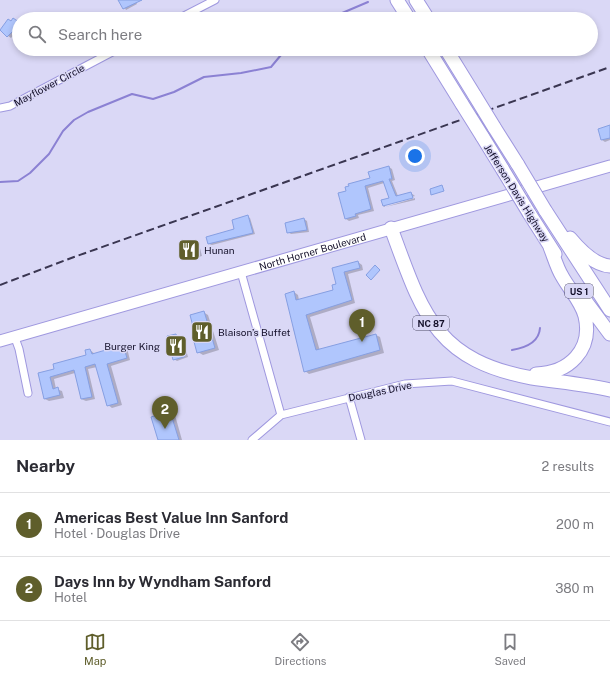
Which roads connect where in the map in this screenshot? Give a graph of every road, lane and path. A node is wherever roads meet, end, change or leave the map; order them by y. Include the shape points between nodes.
1 (215, 0) edge
2 (398, 0) edge
3 (416, 0) edge
4 (192, 12) edge
5 (405, 12) edge
6 (424, 12) edge
7 (105, 56) edge
8 (432, 56) edge
9 (450, 56) edge
10 (0, 108) edge
11 (610, 166) edge
12 (391, 228) junction
13 (558, 232) junction
14 (550, 247) junction
15 (610, 266) edge
16 (241, 272) junction
17 (610, 310) edge
18 (610, 334) edge
19 (15, 338) junction
20 (0, 342) edge
21 (517, 374) junction
22 (610, 390) edge
23 (28, 393) dead end
24 (349, 397) junction
25 (281, 415) junction
26 (610, 422) edge
27 (252, 440) edge
28 (361, 440) edge

1 - 4 street
2 - 5 highway
3 - 6 highway
7 - 10 street, Mayflower Circle via 10,106
8 - 14 highway, Jefferson Davis Highway / US 1, bridge
9 - 13 highway, Jefferson Davis Highway / US 1, bridge
11 - 12 main road, North Horner Boulevard
12 - 16 main road, North Horner Boulevard
12 - 21 highway, NC 87 via 416,296 439,333 476,362
13 - 15 highway via 569,238 589,257 604,266
13 - 17 highway, Jefferson Davis Highway / US 1
14 - 18 highway, Jefferson Davis Highway / US 1
14 - 21 highway, NC 87 via 561,275 585,315 586,328 582,350 575,361 560,369 542,374
16 - 19 main road, North Horner Boulevard
16 - 25 street
19 - 20 main road, North Horner Boulevard
19 - 23 street via 20,349
21 - 22 highway
24 - 25 street, Douglas Drive
24 - 26 street, Douglas Drive via 405,384 452,381
24 - 28 street
25 - 27 street, Douglas Drive

